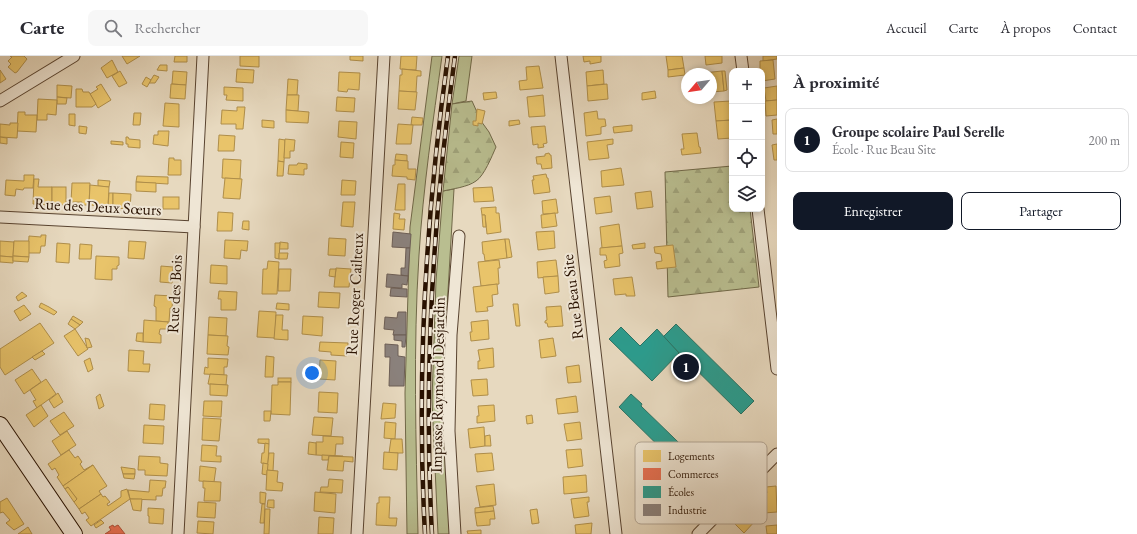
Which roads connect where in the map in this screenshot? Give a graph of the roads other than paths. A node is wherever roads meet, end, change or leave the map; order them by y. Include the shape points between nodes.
1 (74, 56) edge
2 (203, 56) edge
3 (384, 56) edge
4 (561, 56) edge
5 (741, 56) edge
6 (742, 68) edge
7 (0, 101) edge
8 (758, 212) edge
9 (0, 217) edge
10 (194, 227) junction
11 (459, 236) dead end
12 (777, 369) edge
13 (0, 425) edge
14 (777, 454) edge
15 (767, 464) edge
16 (708, 524) edge
17 (74, 534) edge
18 (178, 534) edge
19 (357, 534) edge
20 (455, 534) edge
21 (616, 534) edge
22 (698, 534) edge

1 - 7 street
2 - 10 street, Rue des Bois
3 - 19 street, Rue Roger Cailteux
4 - 21 street, Rue Beau Site
5 - 6 street
8 - 12 street
9 - 10 street, Rue des Deux Sœurs
10 - 18 street, Rue des Bois
11 - 20 street, Impasse Raymond Desjardin via 451,336 449,431
13 - 17 main road
14 - 15 street
16 - 22 street

